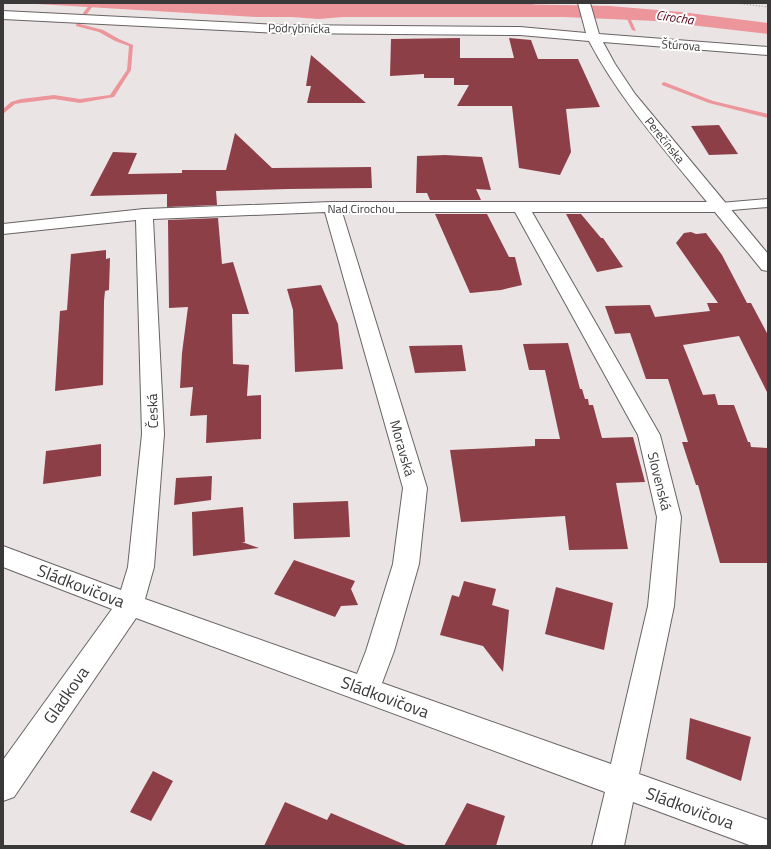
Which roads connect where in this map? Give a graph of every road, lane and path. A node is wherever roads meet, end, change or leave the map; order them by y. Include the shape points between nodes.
1 (584, 3) edge
2 (735, 3) edge
3 (768, 7) edge
4 (3, 15) edge
5 (593, 35) junction
6 (768, 51) edge
7 (768, 203) edge
8 (521, 207) junction
9 (720, 207) junction
10 (332, 208) junction
11 (144, 214) junction
12 (3, 229) edge
13 (768, 266) edge
14 (3, 556) edge
15 (130, 604) junction
16 (365, 690) junction
17 (622, 783) junction
18 (3, 786) edge
19 (768, 836) edge
20 (608, 846) edge

1 - 5 street, Perečínska
2 - 3 path
4 - 5 street, Podrybnícka via 280,29 499,30
5 - 6 street, Štúrova
5 - 9 street, Perečínska via 630,97
7 - 9 lane
8 - 9 street, Nad Cirochou
8 - 10 street, Nad Cirochou
8 - 17 street, Slovenská via 648,435 669,517 661,606
9 - 13 street, Perečínska
10 - 11 street, Nad Cirochou
10 - 16 street, Moravská via 415,488 406,564 380,651
11 - 12 street, Nad Cirochou
11 - 15 street, Česká via 154,434 141,567
14 - 15 street, Sládkovičova
15 - 16 street, Sládkovičova
15 - 18 street, Gladkova
16 - 17 street, Sládkovičova
17 - 19 street, Sládkovičova
17 - 20 street, Slovenská

